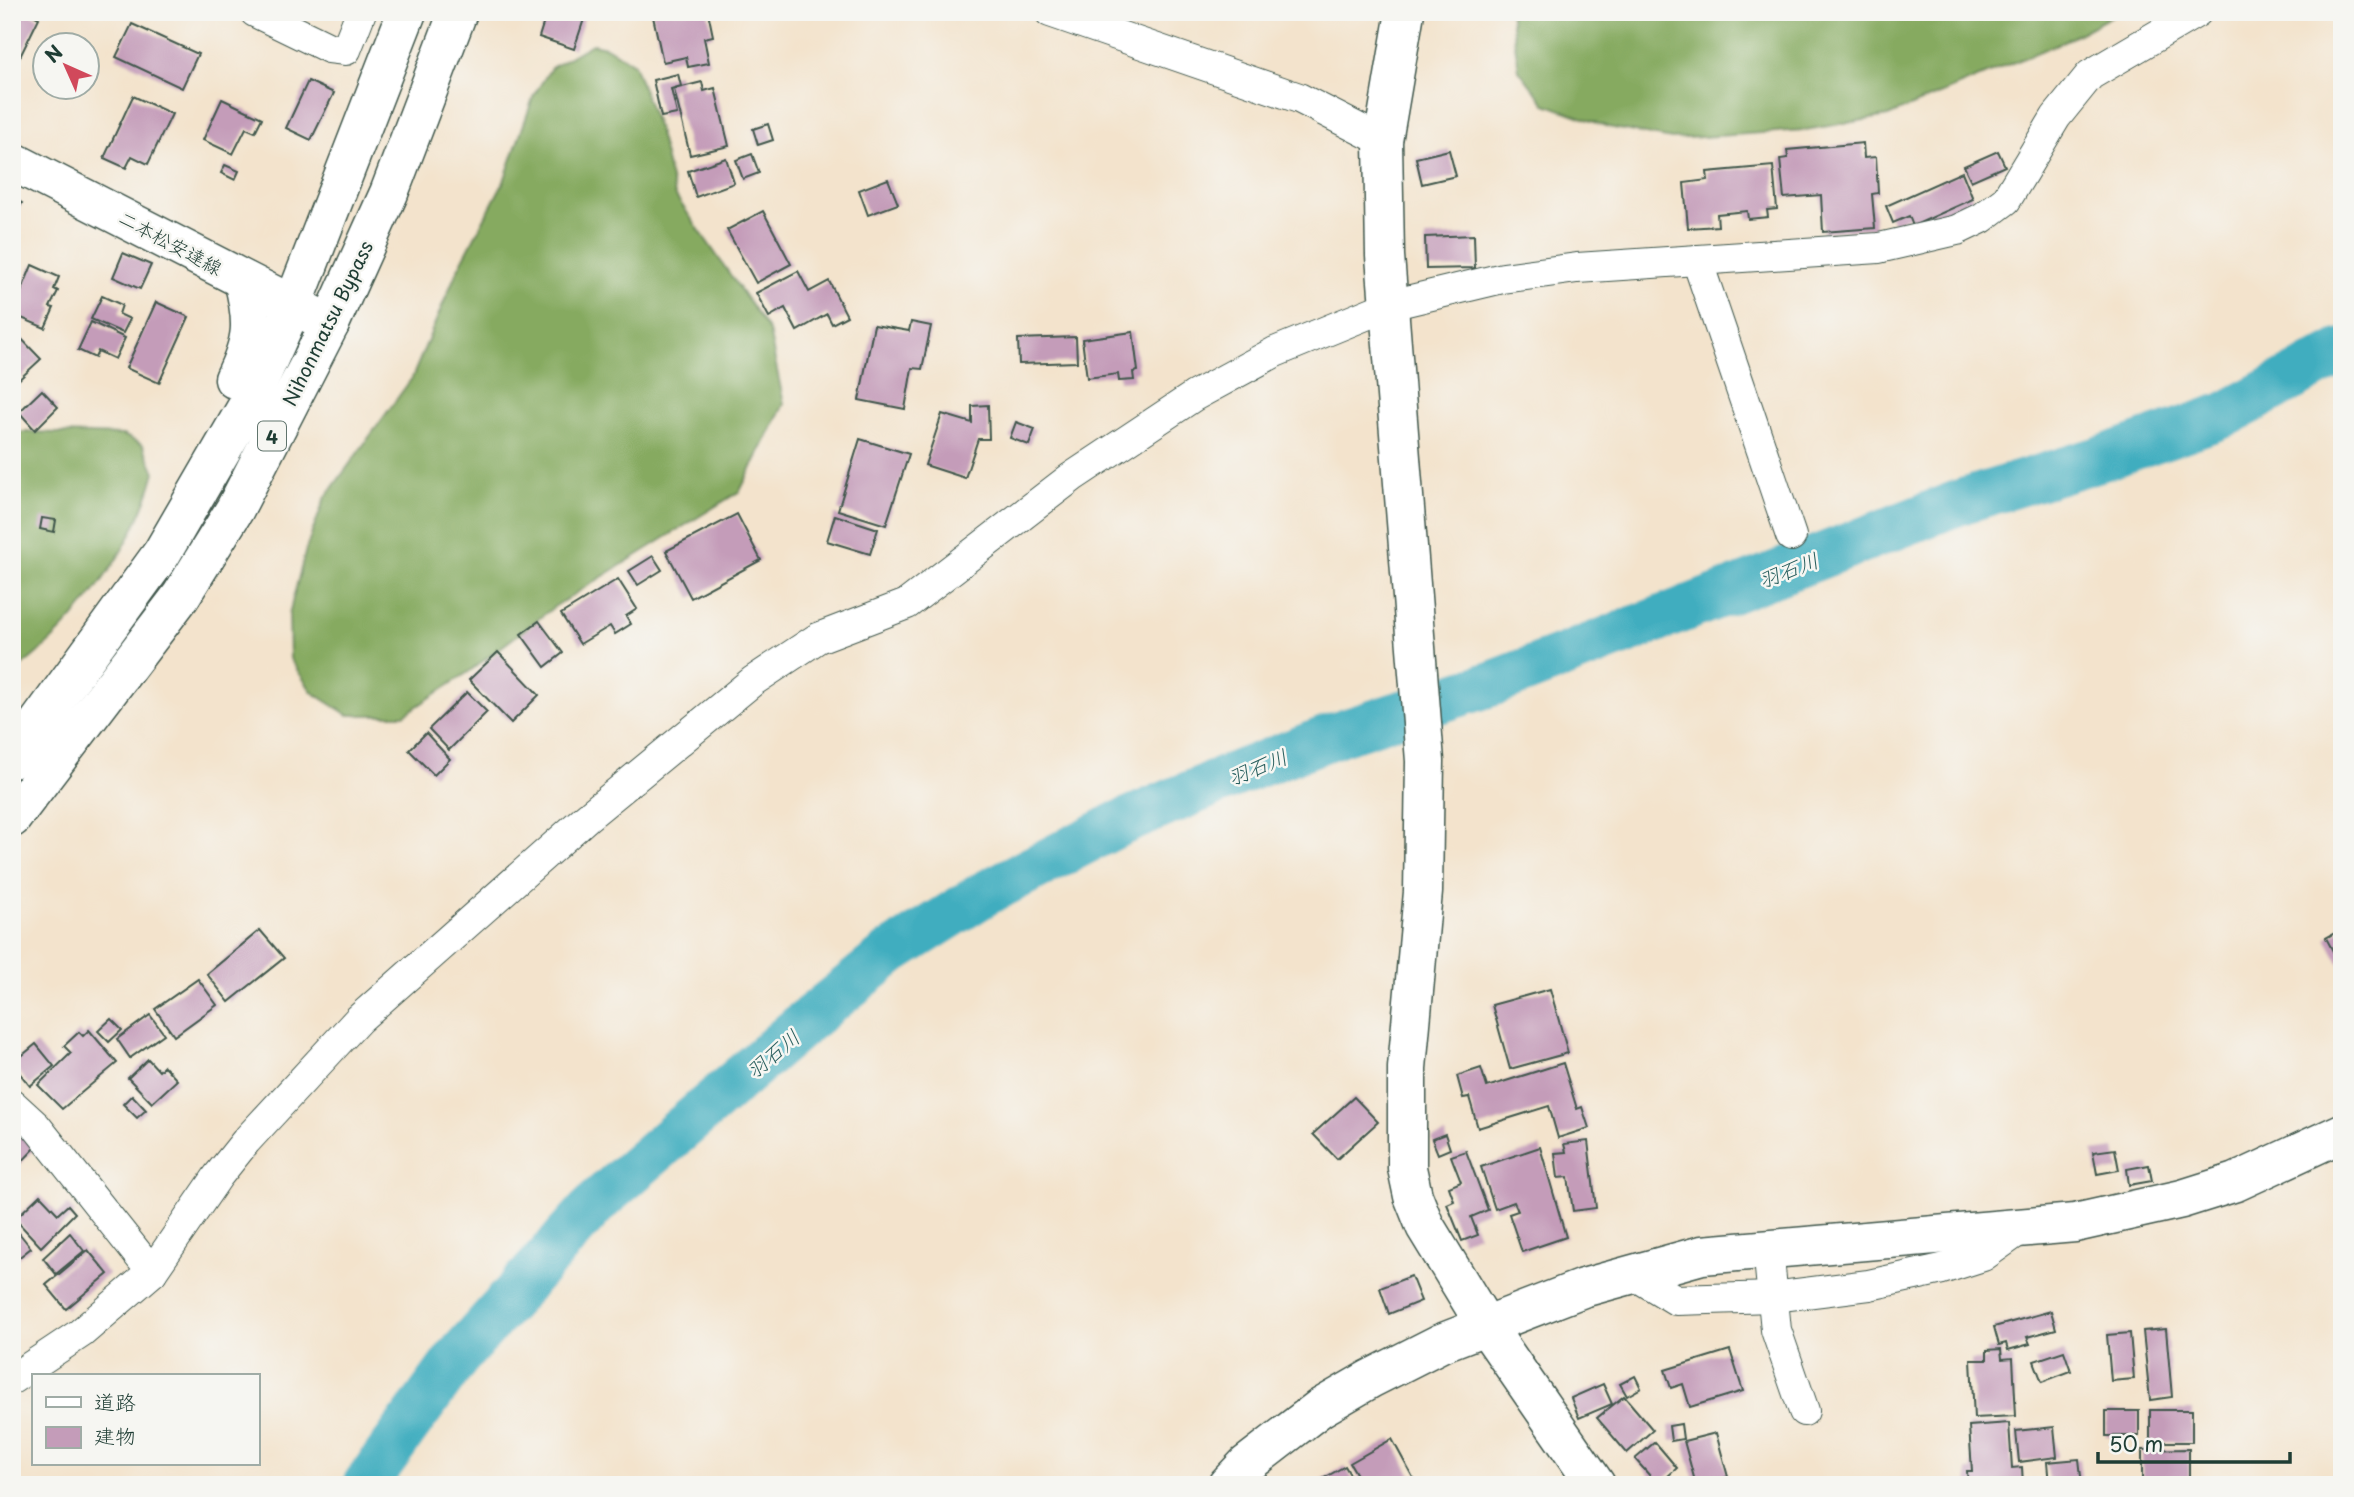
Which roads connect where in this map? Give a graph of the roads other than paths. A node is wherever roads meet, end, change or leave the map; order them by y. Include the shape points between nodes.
1 (255, 12) edge
2 (361, 12) edge
3 (407, 12) edge
4 (458, 12) edge
5 (1050, 12) edge
6 (1405, 12) edge
7 (2197, 12) edge
8 (1382, 141) junction
9 (12, 161) edge
10 (1697, 260) junction
11 (243, 280) junction
12 (293, 305) junction
13 (1390, 305) junction
14 (330, 324) junction
15 (1791, 536) dead end
16 (116, 620) junction
17 (12, 759) edge
18 (12, 818) edge
19 (12, 1104) edge
20 (2342, 1133) edge
21 (2021, 1229) junction
22 (1769, 1248) junction
23 (152, 1272) junction
24 (1633, 1274) junction
25 (1773, 1297) junction
26 (1486, 1326) junction
27 (12, 1379) edge
28 (1804, 1411) dead end
29 (1227, 1485) edge
30 (1596, 1485) edge

1 - 2 street via 329,48 346,50
3 - 12 main road, Nihonmatsu Bypass / 4
4 - 14 main road, Nihonmatsu Bypass / 4 via 389,193
5 - 8 street via 1299,98
6 - 8 main road
7 - 10 street via 2091,75 2056,117 2006,200 1982,218 1957,230 1879,248
8 - 13 main road
9 - 11 main road, 二本松安達線
10 - 13 street via 1503,278
10 - 15 street
11 - 12 main road, 二本松安達線
11 - 16 main road via 250,308 248,349 129,578
12 - 14 main road, 二本松安達線
12 - 16 main road, Nihonmatsu Bypass / 4 via 249,403 162,553
13 - 23 street via 1275,352 1194,396 1072,477 907,604 818,638 753,681 578,825 359,1019 246,1141
13 - 26 main road via 1424,753 1423,892 1407,1068 1407,1168 1425,1226
14 - 18 main road, Nihonmatsu Bypass / 4 via 235,509 181,596
16 - 17 main road, Nihonmatsu Bypass / 4
19 - 23 street via 36,1126
20 - 21 main road via 2236,1182 2182,1199 2075,1223
21 - 22 main road
21 - 25 street via 1983,1256 1942,1269 1869,1285
22 - 24 main road via 1702,1255
22 - 25 street
23 - 27 street via 81,1333
24 - 25 street via 1676,1300
24 - 26 main road
25 - 28 street via 1776,1330
26 - 29 main road via 1429,1349 1320,1409
26 - 30 main road

